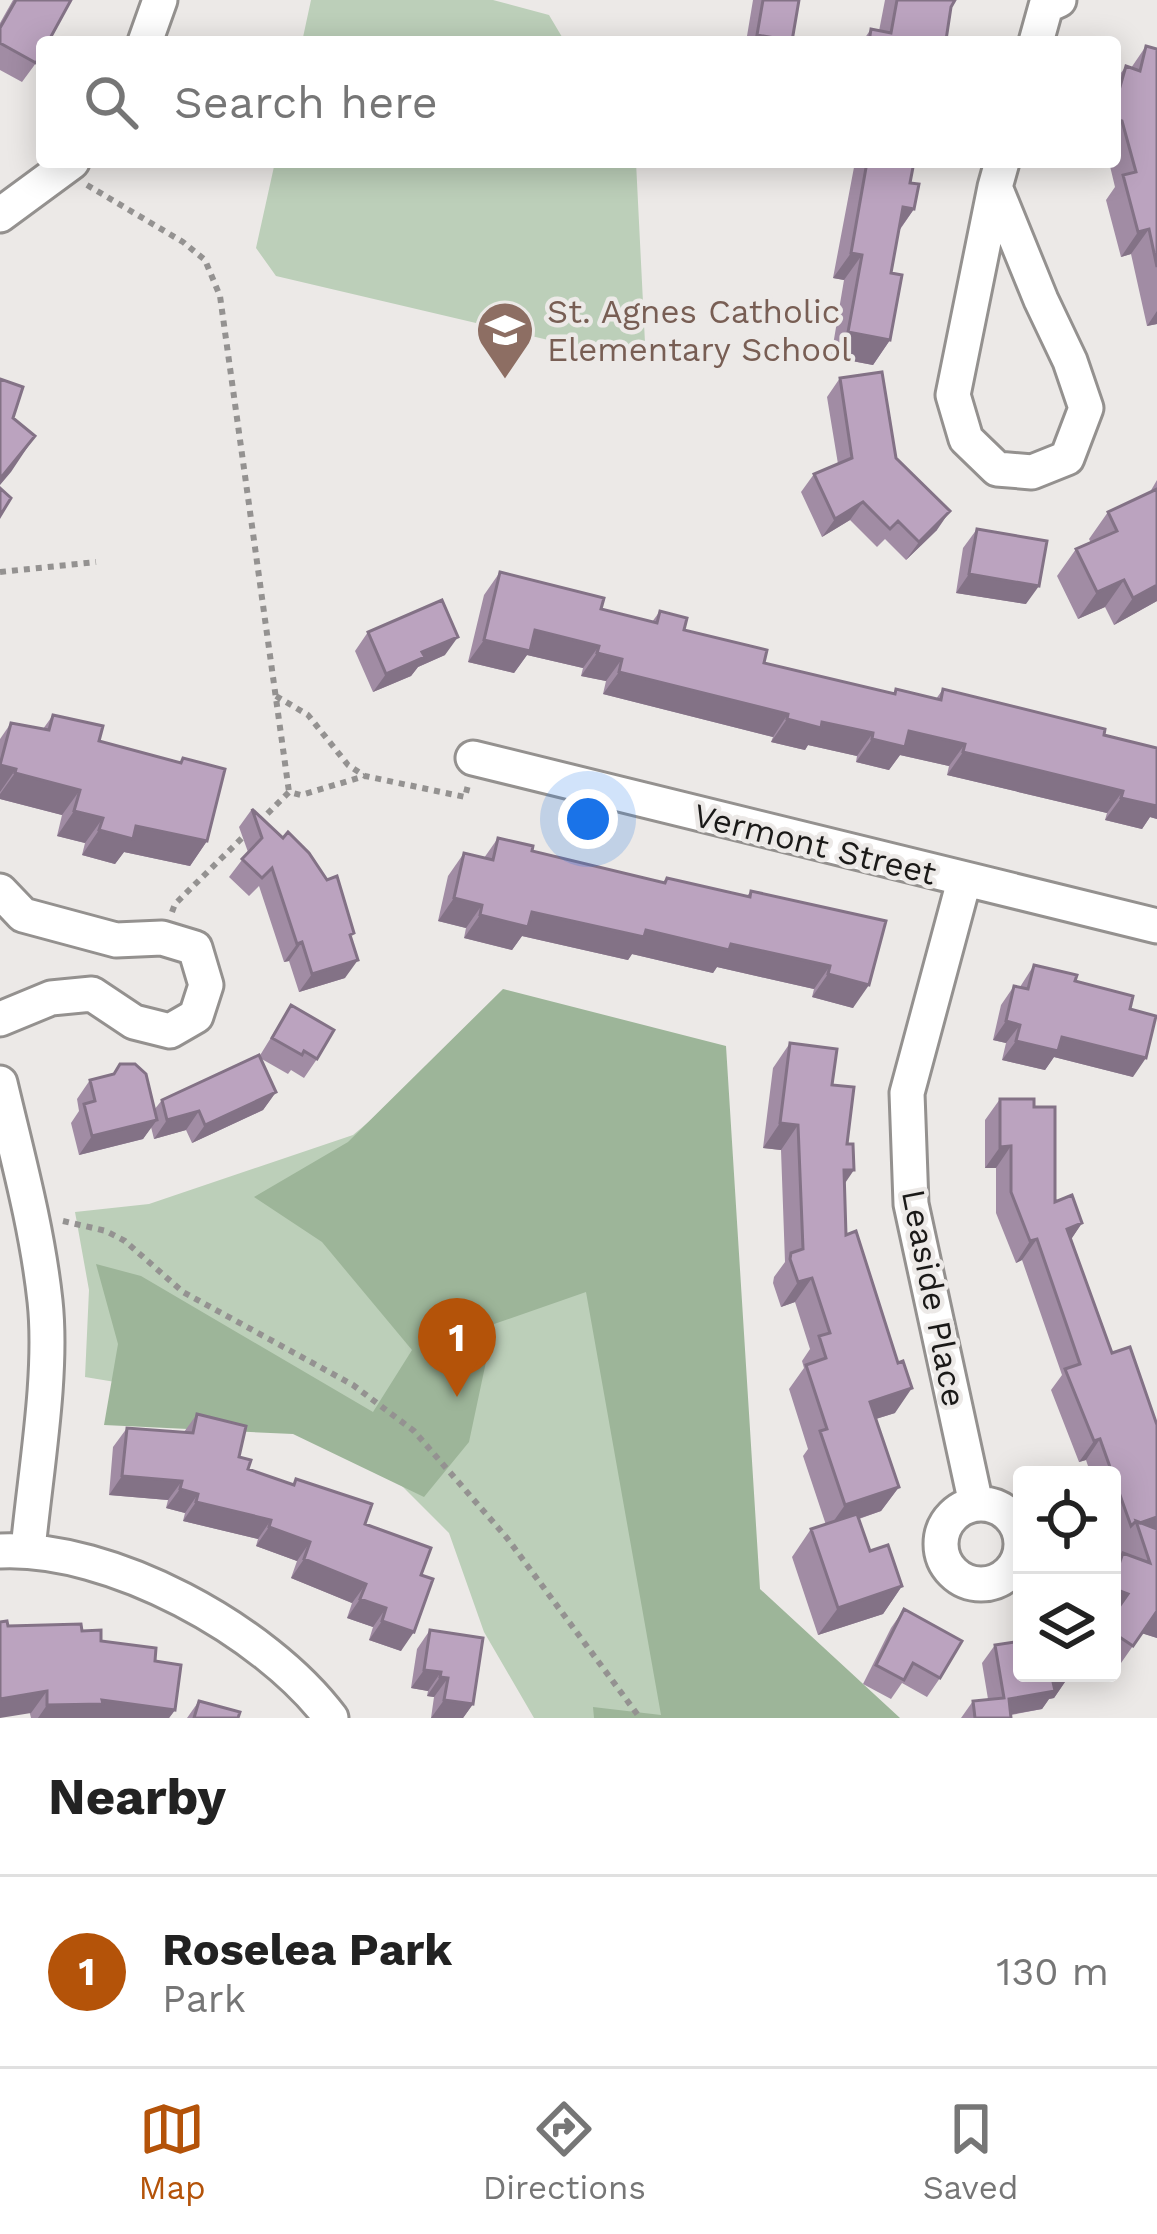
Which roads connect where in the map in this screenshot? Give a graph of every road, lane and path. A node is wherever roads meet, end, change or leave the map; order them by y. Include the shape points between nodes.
1 (160, 0) edge
2 (1059, 0) edge
3 (147, 36) edge
4 (1038, 36) edge
5 (65, 168) edge
6 (72, 168) edge
7 (999, 175) edge
8 (0, 215) edge
9 (96, 562) dead end
10 (0, 572) edge
11 (276, 697) junction
12 (473, 758) joint
13 (365, 776) junction
14 (289, 792) junction
15 (964, 881) junction
16 (0, 891) edge
17 (1157, 926) edge
18 (162, 938) junction
19 (0, 1019) edge
20 (0, 1083) edge
21 (30, 1213) junction
22 (976, 1504) dead end
23 (14, 1550) edge
24 (331, 1718) edge
25 (640, 1718) edge

1 - 3 street
2 - 4 street via 1046,6
5 - 8 street
6 - 11 path via 98,194 205,260 220,296
7 - 7 street via 953,395 966,439 997,469 1032,472 1067,458 1086,409
9 - 10 path
11 - 13 path via 308,715
11 - 14 path
12 - 13 path via 465,797
12 - 15 street, Vermont Street
13 - 14 path
14 - 18 path via 175,904
15 - 17 street, Vermont Street
15 - 22 street, Leaside Place via 907,1093 911,1204
16 - 18 street via 23,915 116,940
18 - 19 street via 195,948 206,985 196,1016 170,1030 134,1022 92,994 51,998
20 - 21 street
21 - 23 street via 46,1324
21 - 25 path via 125,1241 197,1301 352,1385 414,1431 507,1538
23 - 24 street via 150,1584 208,1612 269,1655

